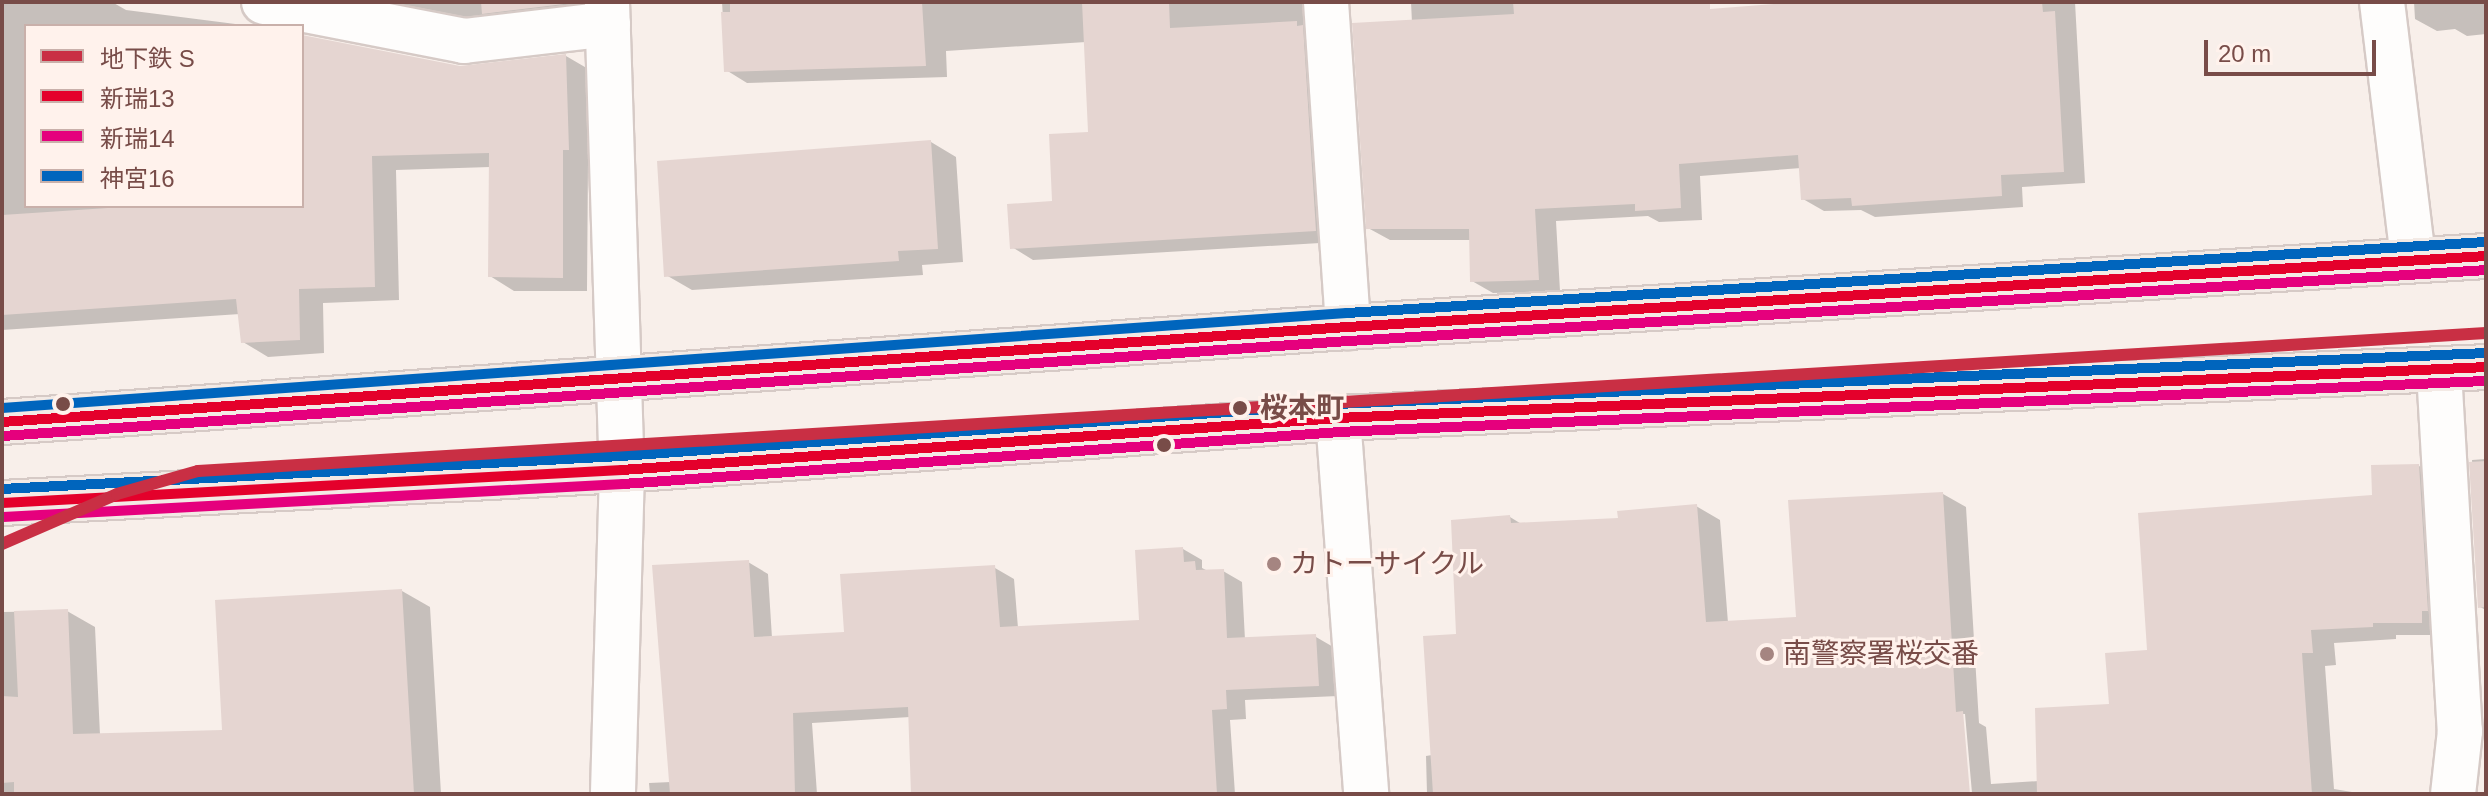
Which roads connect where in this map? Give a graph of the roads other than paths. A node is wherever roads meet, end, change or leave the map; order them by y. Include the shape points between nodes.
1 (264, 2) edge
2 (1326, 2) edge
3 (2382, 2) edge
4 (607, 13) edge
5 (2486, 256) edge
6 (2413, 259) junction
7 (1348, 327) junction
8 (2486, 367) edge
9 (2439, 371) junction
10 (620, 381) junction
11 (1338, 418) junction
12 (2, 422) edge
13 (622, 470) junction
14 (2, 503) edge
15 (613, 794) edge
16 (1366, 794) edge
17 (2453, 794) edge

1 - 4 street via 464,41
2 - 7 street
3 - 6 street
4 - 10 street
5 - 6 main road
6 - 7 main road
7 - 10 main road
8 - 9 main road
9 - 11 main road
9 - 17 street via 2460,731
10 - 12 main road
10 - 13 street
11 - 13 main road
11 - 16 street
13 - 14 main road
13 - 15 street

